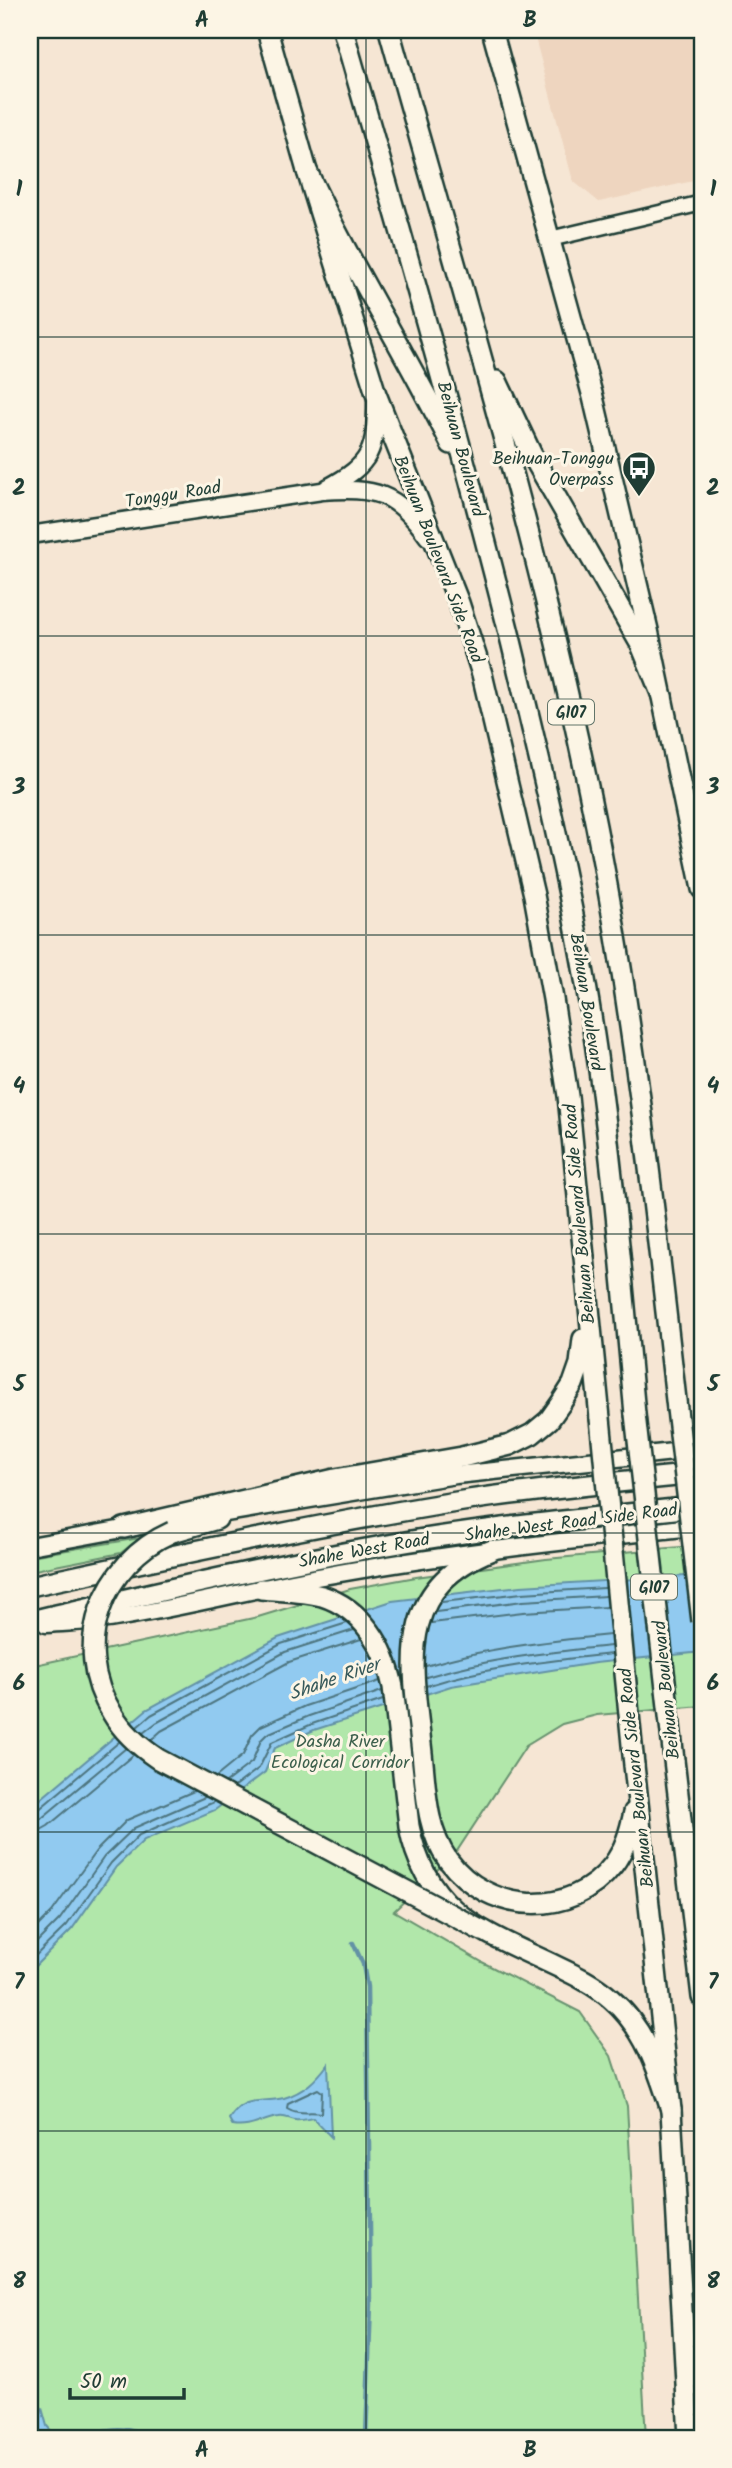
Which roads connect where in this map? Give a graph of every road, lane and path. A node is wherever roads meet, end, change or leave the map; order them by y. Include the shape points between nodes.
1 (267, 30) edge
2 (343, 30) edge
3 (389, 30) edge
4 (492, 30) edge
5 (307, 171) junction
6 (702, 203) edge
7 (550, 239) junction
8 (464, 297) junction
9 (376, 394) junction
10 (473, 489) junction
11 (322, 491) junction
12 (30, 535) edge
13 (441, 556) junction
14 (662, 696) junction
15 (702, 889) edge
16 (587, 1303) junction
17 (702, 1448) edge
18 (702, 1473) edge
19 (702, 1506) edge
20 (245, 1511) junction
21 (702, 1526) edge
22 (124, 1528) junction
23 (30, 1546) edge
24 (492, 1549) junction
25 (30, 1586) edge
26 (261, 1589) junction
27 (702, 1621) edge
28 (30, 1623) edge
29 (634, 1765) junction
30 (482, 1931) junction
31 (702, 1997) edge
32 (671, 2110) junction
33 (688, 2438) edge

1 - 5 main road, Beihuan Boulevard Side Road
2 - 10 main road, Beihuan Boulevard / G107
3 - 8 main road, G107
4 - 7 main road
5 - 9 main road, Beihuan Boulevard Side Road
5 - 10 main road
6 - 7 street
7 - 14 main road via 593,397
8 - 14 main road via 516,425 628,621
8 - 27 main road, G107, bridge via 526,525 596,824 621,963 646,1128
9 - 11 main road via 373,446 366,460
9 - 13 main road, Beihuan Boulevard Side Road
10 - 31 main road, Beihuan Boulevard / G107, bridge via 531,725 589,1003 608,1138
11 - 12 main road, Tonggu Road
11 - 13 main road, Tonggu Road via 352,489 391,499 407,509
13 - 16 main road, Beihuan Boulevard Side Road via 482,674 534,895 568,1096
14 - 15 main road
16 - 22 main road via 573,1384 549,1420 510,1445 335,1479
16 - 29 main road, Beihuan Boulevard Side Road, bridge
17 - 20 main road via 456,1475
18 - 25 main road, Shahe West Road via 435,1506
19 - 28 main road, Shahe West Road via 378,1546
20 - 22 main road
20 - 30 main road, bridge via 172,1532 144,1547 117,1576 102,1601 93,1659 113,1715 158,1759
21 - 24 main road, Shahe West Road Side Road
22 - 23 main road
24 - 26 main road, Shahe West Road Side Road
24 - 29 main road via 463,1563 439,1585 421,1615 415,1638 426,1795 432,1826 446,1857 481,1890 509,1902 541,1904 573,1897 602,1877 624,1849 634,1809
26 - 28 main road, Shahe West Road Side Road via 111,1619
26 - 30 main road, bridge via 337,1602 368,1629 383,1653 393,1687 413,1846 440,1898
29 - 32 main road, Beihuan Boulevard Side Road
30 - 32 main road via 586,1981 613,2000 653,2056
32 - 33 main road, Beihuan Boulevard Side Road

